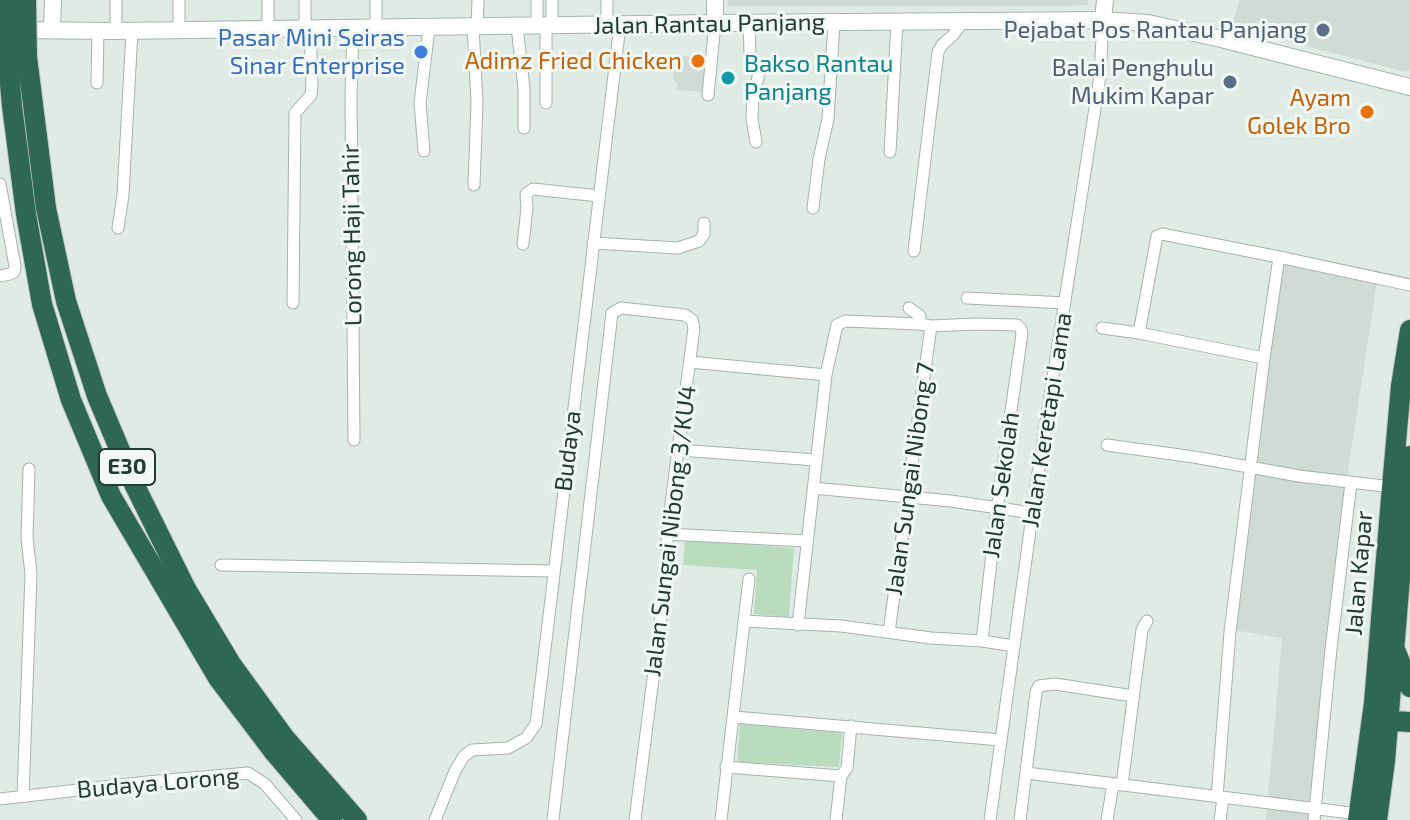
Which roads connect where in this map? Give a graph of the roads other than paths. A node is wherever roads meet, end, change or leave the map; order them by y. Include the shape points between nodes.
1 (6, 0) edge
2 (26, 0) edge
3 (53, 0) edge
4 (116, 0) edge
5 (179, 0) edge
6 (268, 0) edge
7 (305, 0) edge
8 (376, 0) edge
9 (478, 0) edge
10 (537, 0) edge
11 (552, 0) edge
12 (607, 0) edge
13 (715, 0) edge
14 (1105, 0) edge
15 (1103, 20) junction
16 (897, 22) junction
17 (963, 22) junction
18 (715, 23) junction
19 (749, 23) junction
20 (834, 23) junction
21 (613, 25) junction
22 (517, 26) junction
23 (545, 26) junction
24 (475, 27) junction
25 (376, 28) junction
26 (429, 28) junction
27 (52, 29) junction
28 (308, 29) junction
29 (353, 29) junction
30 (0, 30) edge
31 (268, 30) junction
32 (98, 31) junction
33 (124, 31) junction
34 (179, 31) junction
35 (18, 59) junction
36 (97, 83) dead end
37 (1410, 87) edge
38 (708, 95) dead end
39 (546, 103) dead end
40 (524, 128) dead end
41 (756, 142) dead end
42 (424, 151) dead end
43 (890, 152) dead end
44 (0, 184) edge
45 (474, 185) dead end
46 (599, 196) junction
47 (813, 208) dead end
48 (704, 223) dead end
49 (118, 228) dead end
50 (593, 243) junction
51 (523, 244) dead end
52 (914, 251) dead end
53 (1279, 257) junction
54 (0, 276) edge
55 (1410, 285) edge
56 (967, 298) dead end
57 (293, 303) dead end
58 (1065, 303) junction
59 (909, 308) dead end
60 (925, 325) junction
61 (1102, 328) dead end
62 (1410, 330) edge
63 (1139, 333) junction
64 (1264, 358) junction
65 (690, 362) junction
66 (826, 375) junction
67 (354, 440) dead end
68 (1107, 445) dead end
69 (679, 450) junction
70 (1410, 456) edge
71 (816, 460) junction
72 (1252, 468) junction
73 (29, 469) dead end
74 (1351, 483) junction
75 (1392, 487) junction
76 (813, 488) junction
77 (907, 497) junction
78 (997, 509) junction
79 (1032, 513) junction
80 (667, 534) junction
81 (807, 541) junction
82 (221, 565) dead end
83 (554, 571) junction
84 (749, 579) dead end
85 (744, 621) junction
86 (1147, 621) dead end
87 (798, 625) junction
88 (889, 632) junction
89 (982, 641) junction
90 (1394, 644) junction
91 (1014, 646) junction
92 (1410, 687) edge
93 (1133, 696) junction
94 (1387, 710) edge
95 (734, 717) junction
96 (1410, 722) edge
97 (851, 726) junction
98 (1410, 733) edge
99 (1001, 740) junction
100 (1385, 761) junction
101 (726, 767) junction
102 (1026, 773) junction
103 (841, 776) junction
104 (1118, 784) junction
105 (23, 796) junction
106 (1220, 797) junction
107 (0, 799) edge
108 (285, 808) junction
109 (1315, 814) edge
110 (1364, 818) edge
111 (279, 820) edge
112 (296, 820) edge
113 (332, 820) edge
114 (357, 820) edge
115 (435, 820) edge
116 (553, 820) edge
117 (635, 820) edge
118 (721, 820) edge
119 (836, 820) edge
120 (990, 820) edge
121 (1020, 820) edge
122 (1107, 820) edge
123 (1220, 820) edge

1 - 35 highway, E30, bridge
2 - 35 highway, E30, bridge
3 - 27 street
4 - 33 street
5 - 34 street
6 - 31 street
7 - 28 street
8 - 25 street
9 - 24 street
10 - 23 street
11 - 23 street
12 - 21 street, Budaya
13 - 18 street
14 - 15 street
15 - 17 street, Jalan Rantau Panjang
15 - 37 street, Jalan Rantau Panjang via 1205,35
15 - 58 street, Jalan Keretapi Lama via 1100,76
16 - 17 street, Jalan Rantau Panjang
16 - 20 street, Jalan Rantau Panjang
16 - 43 street
17 - 52 street via 938,52
18 - 19 street, Jalan Rantau Panjang
18 - 21 street, Jalan Rantau Panjang
18 - 38 street
19 - 20 street, Jalan Rantau Panjang
19 - 41 street via 750,53 758,72 752,119
20 - 47 street via 828,119
21 - 23 street, Jalan Rantau Panjang
21 - 46 street, Budaya
22 - 23 street, Jalan Rantau Panjang
22 - 24 street, Jalan Rantau Panjang
22 - 40 street
23 - 39 street
24 - 26 street, Jalan Rantau Panjang
24 - 45 street
25 - 26 street, Jalan Rantau Panjang
25 - 29 street, Jalan Rantau Panjang
26 - 42 street via 420,103
27 - 30 street, Jalan Rantau Panjang
27 - 32 street, Jalan Rantau Panjang
28 - 29 street, Jalan Rantau Panjang
28 - 31 street, Jalan Rantau Panjang
28 - 57 street via 311,95 295,113
29 - 67 street, Lorong Haji Tahir
31 - 34 street, Jalan Rantau Panjang
32 - 33 street, Jalan Rantau Panjang
32 - 36 street
33 - 34 street, Jalan Rantau Panjang
33 - 49 street
35 - 113 highway, E30 via 12,106 26,214 42,304 71,400 111,496 218,678
35 - 114 highway, E30 via 66,301 97,396 135,486 186,589 231,664 284,737
44 - 54 street via 15,266 14,272
46 - 50 street, Budaya
46 - 51 street via 533,189 526,194
48 - 50 street via 699,241 678,248
50 - 83 street, Budaya
53 - 55 street
53 - 63 street via 1157,236
53 - 64 street
56 - 58 street
58 - 79 street, Jalan Keretapi Lama
59 - 60 street
60 - 66 street via 837,325
60 - 77 street, Jalan Sungai Nibong 7
60 - 78 street, Jalan Sekolah via 1003,324 1021,329
61 - 63 street
62 - 75 highway, Jalan Kapar
63 - 64 street
64 - 72 street
65 - 66 street
65 - 69 street, Jalan Sungai Nibong 3/KU4
65 - 116 street, Jalan Sungai Nibong 3/KU4 via 694,328 685,315 621,308 612,313
66 - 71 street
68 - 72 street
69 - 71 street
69 - 80 street, Jalan Sungai Nibong 3/KU4
70 - 90 highway, Jalan Kapar
71 - 76 street
72 - 74 street
72 - 106 street via 1230,632
73 - 105 street
74 - 75 street
74 - 109 street
75 - 94 highway, Jalan Kapar
76 - 77 street
76 - 81 street
77 - 78 street
77 - 88 street, Jalan Sungai Nibong 7
78 - 79 street
78 - 89 street, Jalan Sekolah
79 - 91 street, Jalan Keretapi Lama
80 - 81 street
80 - 117 street, Jalan Sungai Nibong 3/KU4
81 - 87 street
82 - 83 street
83 - 115 street, Budaya via 536,724 526,738 508,748 472,750 464,756
84 - 85 street
85 - 87 street
85 - 95 street
86 - 93 street
87 - 88 street
88 - 89 street
89 - 91 street
90 - 92 highway
90 - 94 highway, Jalan Kapar
91 - 99 street, Jalan Keretapi Lama
93 - 102 street via 1039,686
93 - 104 street
94 - 96 highway
94 - 100 highway, Jalan Kapar
94 - 110 highway, Jalan Kapar
95 - 97 street
95 - 101 street
97 - 99 street
97 - 103 street via 847,768
98 - 100 highway
99 - 120 street, Jalan Keretapi Lama
100 - 110 highway, Jalan Kapar
101 - 103 street
101 - 118 street
102 - 104 street
102 - 121 street
103 - 119 street
104 - 106 street
104 - 122 street
105 - 107 street, Budaya Lorong
105 - 108 street, Budaya Lorong via 248,773
106 - 109 street
106 - 123 street
108 - 111 street
108 - 112 street, Budaya Lorong
109 - 110 street

